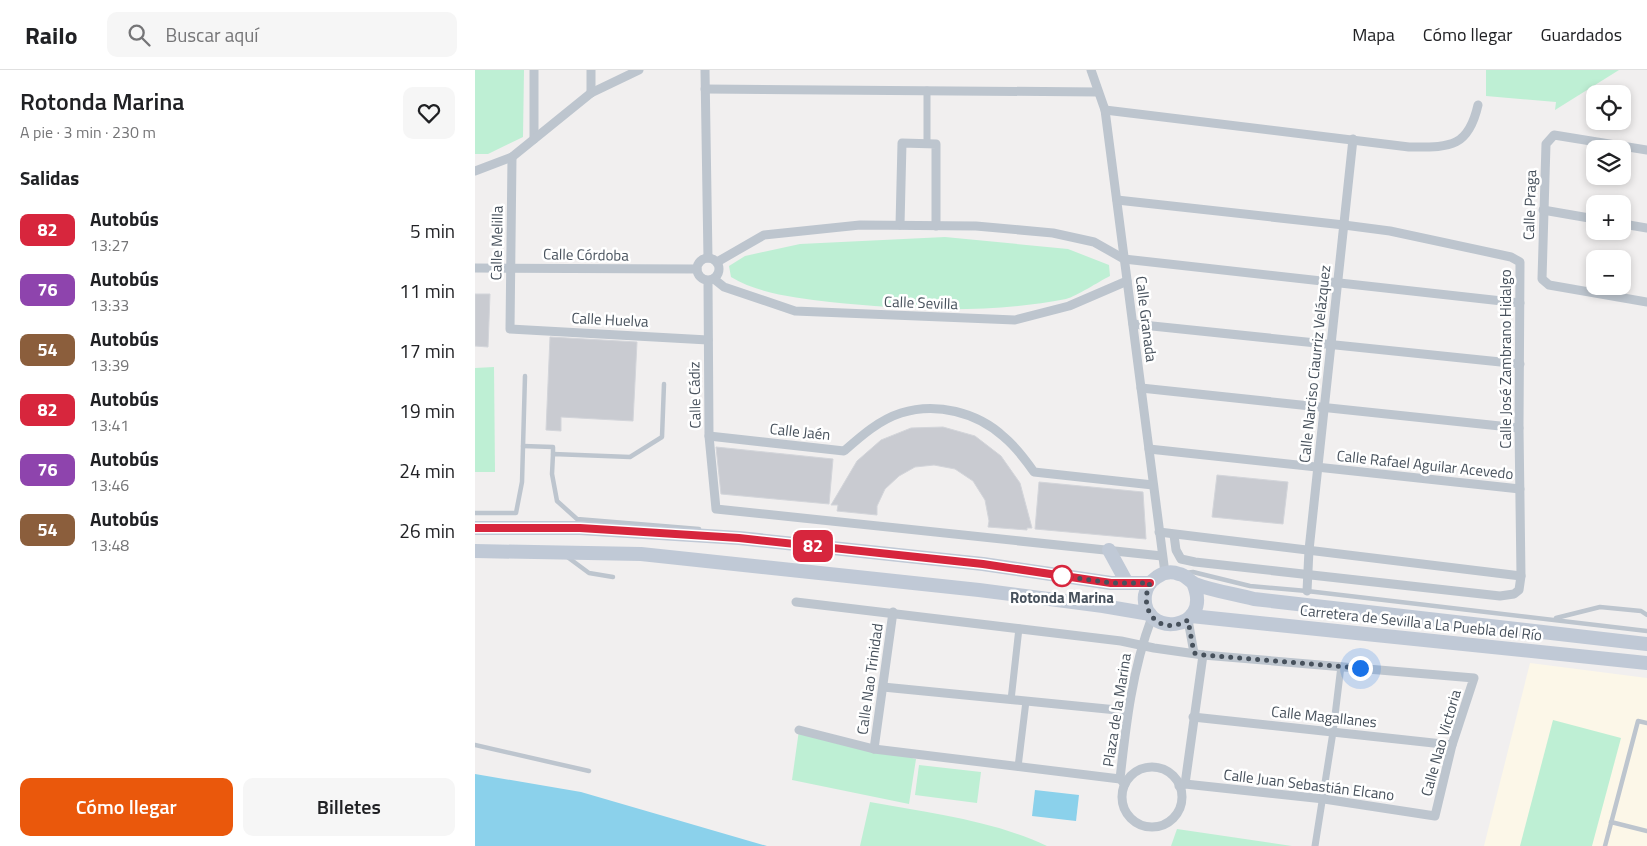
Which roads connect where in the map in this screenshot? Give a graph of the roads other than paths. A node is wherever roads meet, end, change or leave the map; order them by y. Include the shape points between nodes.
1 (534, 70) edge
2 (591, 70) edge
3 (639, 70) edge
4 (705, 70) edge
5 (1091, 70) edge
6 (705, 89) junction
7 (927, 90) junction
8 (1098, 92) junction
9 (591, 93) junction
10 (1478, 104) dead end
11 (1105, 110) junction
12 (534, 139) junction
13 (1353, 140) junction
14 (927, 144) junction
15 (1647, 150) edge
16 (512, 157) junction
17 (475, 170) edge
18 (1117, 200) junction
19 (1543, 210) junction
20 (1586, 217) edge
21 (1344, 224) junction
22 (900, 225) junction
23 (1631, 225) edge
24 (936, 226) junction
25 (1647, 228) edge
26 (707, 258) junction
27 (1124, 259) junction
28 (717, 262) junction
29 (475, 268) edge
30 (510, 268) junction
31 (697, 269) junction
32 (711, 280) junction
33 (1127, 281) junction
34 (1338, 283) junction
35 (1647, 302) edge
36 (1520, 303) junction
37 (1133, 324) junction
38 (510, 328) joint
39 (708, 340) junction
40 (1331, 344) junction
41 (1520, 364) junction
42 (525, 376) dead end
43 (664, 384) dead end
44 (1141, 388) junction
45 (1325, 406) junction
46 (1519, 428) junction
47 (709, 436) junction
48 (523, 446) junction
49 (1149, 449) junction
50 (553, 454) junction
51 (1318, 467) junction
52 (1153, 485) junction
53 (1520, 489) junction
54 (475, 513) edge
55 (477, 527) edge
56 (1159, 532) junction
57 (1174, 534) junction
58 (739, 538) junction
59 (1109, 550) junction
60 (1309, 550) junction
61 (475, 551) edge
62 (561, 552) junction
63 (1162, 556) junction
64 (1165, 573) junction
65 (1180, 574) junction
66 (1308, 574) junction
67 (1521, 576) junction
68 (613, 577) dead end
69 (1127, 583) junction
70 (1150, 583) junction
71 (1193, 583) junction
72 (1307, 591) junction
73 (796, 602) dead end
74 (893, 612) junction
75 (1647, 615) edge
76 (1151, 616) junction
77 (1190, 618) junction
78 (1550, 619) junction
79 (1019, 628) junction
80 (1647, 630) edge
81 (1647, 644) edge
82 (1141, 645) junction
83 (1198, 654) junction
84 (1647, 663) edge
85 (1341, 666) junction
86 (883, 687) junction
87 (1011, 700) junction
88 (1026, 701) junction
89 (1127, 711) junction
90 (1193, 717) junction
91 (1647, 723) edge
92 (799, 730) dead end
93 (1333, 732) junction
94 (475, 745) edge
95 (1452, 745) junction
96 (874, 749) junction
97 (1018, 767) junction
98 (589, 771) dead end
99 (1122, 782) junction
100 (1182, 785) junction
101 (1323, 799) junction
102 (1435, 816) joint
103 (1611, 822) junction
104 (1647, 831) edge
105 (1315, 846) edge
106 (1605, 846) edge

1 - 12 street
2 - 9 street
3 - 9 street
4 - 6 street
5 - 8 street, Calle Granada
6 - 7 street
6 - 26 street
7 - 8 street
7 - 14 street
8 - 11 street, Calle Granada
9 - 12 street
10 - 13 street via 1468,133 1443,147
11 - 13 street
11 - 18 street, Calle Granada
12 - 16 street
13 - 21 street, Calle Narciso Ciaurriz Velázquez
14 - 22 street via 902,143
14 - 24 street via 936,144
15 - 19 street, Calle Praga via 1554,135 1546,144
16 - 17 street
16 - 30 street, Calle Melilla
18 - 21 street, Calle José Zambrano Hidalgo
18 - 27 street, Calle Granada
19 - 20 street
19 - 35 street, Calle Praga via 1542,279 1549,285
21 - 34 street, Calle Narciso Ciaurriz Velázquez
21 - 36 street, Calle José Zambrano Hidalgo via 1511,257 1520,262
22 - 24 street
22 - 28 street via 860,224 764,235
23 - 25 street
24 - 27 street via 1053,233 1094,242
26 - 28 street
26 - 31 street via 698,264
27 - 33 street, Calle Granada
27 - 34 street
28 - 32 street via 719,274
29 - 30 street, Calle Córdoba
30 - 31 street, Calle Córdoba
30 - 38 street, Calle Melilla
31 - 32 street via 703,280
32 - 33 street, Calle Sevilla via 795,311 1015,320 1069,306
32 - 39 street, Calle Cádiz
33 - 37 street, Calle Granada
34 - 36 street
34 - 40 street, Calle Narciso Ciaurriz Velázquez
36 - 41 street, Calle José Zambrano Hidalgo
37 - 40 street
37 - 44 street, Calle Granada
38 - 39 street, Calle Huelva
39 - 47 street, Calle Cádiz
40 - 41 street
40 - 45 street, Calle Narciso Ciaurriz Velázquez
41 - 46 street, Calle José Zambrano Hidalgo
42 - 48 lane
43 - 50 lane via 662,436 630,457
44 - 45 street
44 - 49 street, Calle Granada
45 - 46 street
45 - 51 street, Calle Narciso Ciaurriz Velázquez
46 - 53 street, Calle José Zambrano Hidalgo
47 - 52 street, Calle Jaén via 843,451 876,425 900,414 926,408 950,410 976,418 1003,435 1034,472
47 - 59 street, Calle Cádiz via 716,509
48 - 50 lane via 553,447
48 - 54 lane via 522,482 516,513
49 - 51 street, Calle Rafael Aguilar Acevedo
49 - 52 street, Calle Granada
50 - 58 lane via 552,474 557,501 577,519 694,528
51 - 53 street, Calle Rafael Aguilar Acevedo
51 - 60 street, Calle Narciso Ciaurriz Velázquez
52 - 56 street, Calle Granada
53 - 67 street, Calle José Zambrano Hidalgo
55 - 58 main road via 580,528
56 - 57 street
56 - 63 street, Calle Granada
57 - 60 street
57 - 66 street via 1181,559
58 - 69 main road
59 - 63 street
59 - 69 main road
60 - 66 street, Calle Narciso Ciaurriz Velázquez
60 - 67 street
61 - 62 main road
62 - 68 lane via 589,574
62 - 76 main road via 641,554 989,591 1103,606
63 - 64 street, Calle Granada
64 - 65 main road
64 - 70 main road
65 - 71 main road
65 - 72 lane via 1193,572 1250,586
66 - 67 street via 1500,596 1519,590
66 - 72 street, Calle Narciso Ciaurriz Velázquez
69 - 70 main road
70 - 76 main road via 1145,600
71 - 77 main road via 1197,603
71 - 81 main road via 1254,599
72 - 78 lane
73 - 74 street
74 - 79 street
74 - 86 street, Calle Nao Trinidad
75 - 78 lane via 1600,607
76 - 77 main road via 1163,624 1177,625
76 - 82 street, Plaza de la Marina
77 - 83 street
77 - 84 main road, Carretera de Sevilla a La Puebla del Río
78 - 80 lane
79 - 82 street
79 - 87 street
82 - 83 street
82 - 89 street, Plaza de la Marina
83 - 85 street
83 - 90 street
85 - 93 street
85 - 95 street, Calle Nao Victoria via 1474,678
86 - 87 street
86 - 96 street, Calle Nao Trinidad
87 - 88 street
88 - 89 street
88 - 97 street
89 - 99 street, Plaza de la Marina
90 - 93 street, Calle Magallanes
90 - 100 street
91 - 103 lane via 1638,721
92 - 96 street
93 - 95 street, Calle Magallanes
93 - 101 street
94 - 98 lane
95 - 102 street, Calle Nao Victoria
96 - 97 street
97 - 99 street
99 - 100 street via 1148,767 1167,771
99 - 100 street via 1125,811 1131,819 1148,827 1166,824 1173,818 1181,803
100 - 101 street, Calle Juan Sebastián Elcano
101 - 102 street, Calle Juan Sebastián Elcano
101 - 105 street
103 - 104 lane
103 - 106 lane

